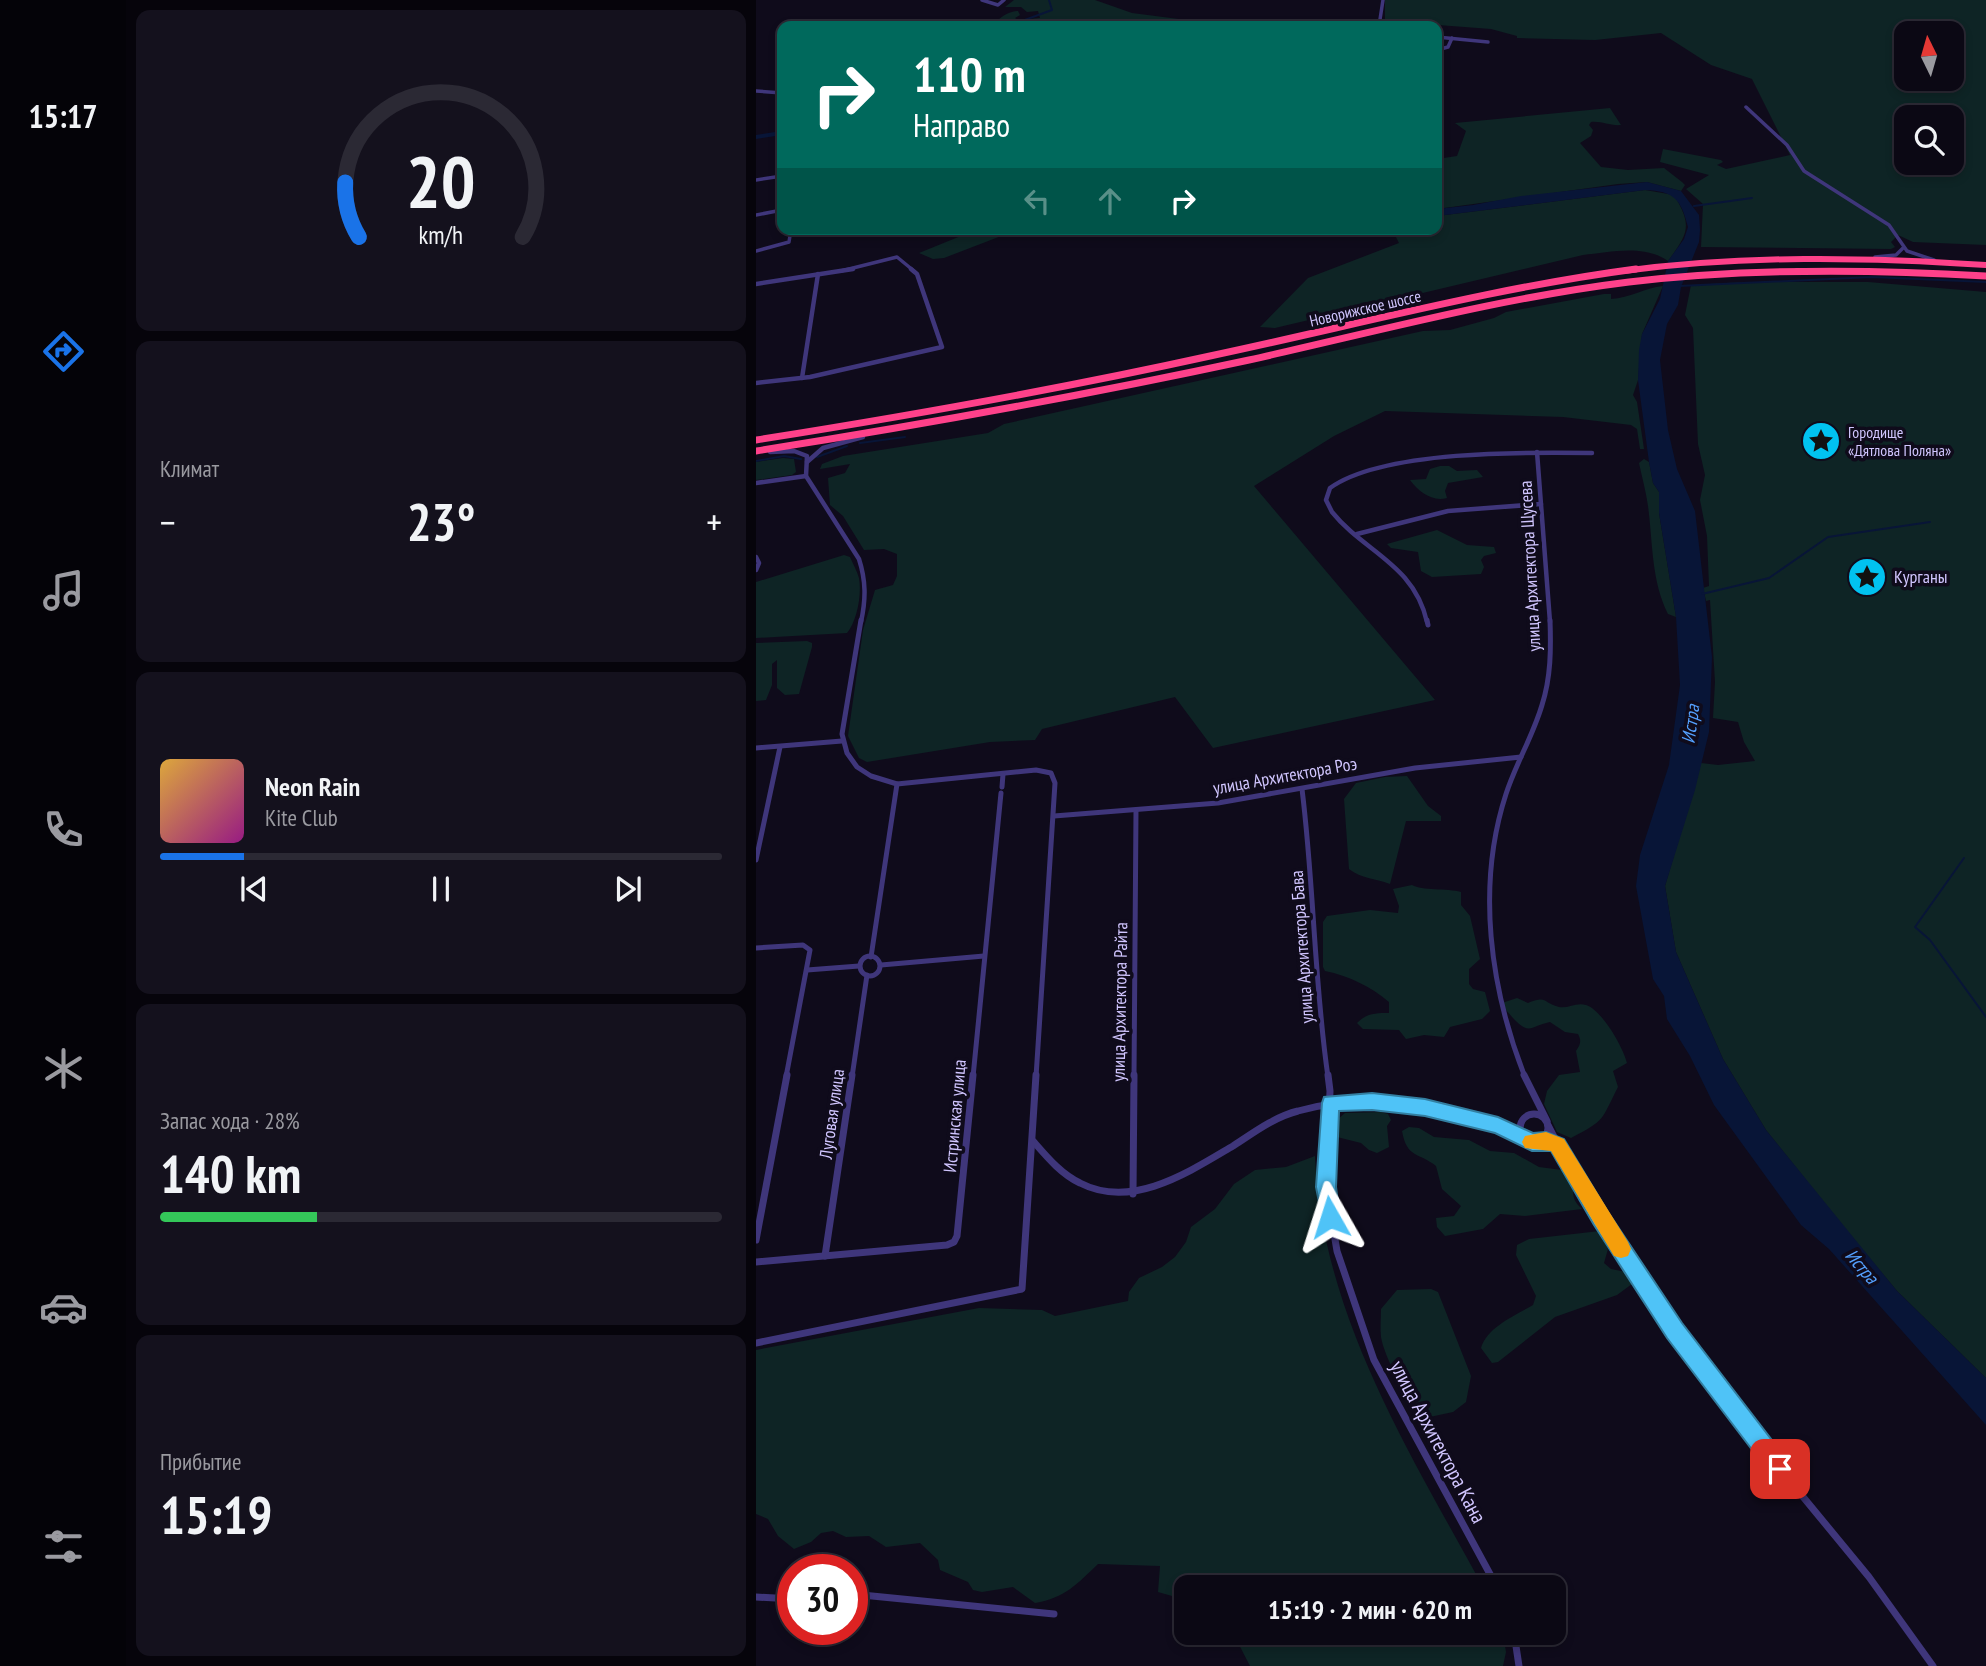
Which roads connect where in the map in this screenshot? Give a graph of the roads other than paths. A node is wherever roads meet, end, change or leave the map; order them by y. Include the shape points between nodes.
1 (982, 0) edge
2 (1004, 0) edge
3 (1383, 0) edge
4 (1381, 21) edge
5 (1442, 37) edge
6 (1452, 38) junction
7 (1488, 41) dead end
8 (1442, 49) edge
9 (756, 91) edge
10 (777, 93) edge
11 (1746, 107) dead end
12 (777, 177) edge
13 (756, 180) edge
14 (777, 211) edge
15 (756, 215) edge
16 (792, 235) edge
17 (1903, 247) junction
18 (756, 251) edge
19 (1863, 259) junction
20 (1945, 262) junction
21 (1986, 265) edge
22 (818, 274) junction
23 (1986, 276) edge
24 (756, 284) edge
25 (802, 378) junction
26 (756, 383) edge
27 (894, 429) junction
28 (756, 440) edge
29 (756, 452) edge
30 (1537, 452) junction
31 (1592, 453) dead end
32 (807, 462) junction
33 (806, 476) junction
34 (756, 483) edge
35 (1541, 504) junction
36 (1357, 534) junction
37 (756, 557) edge
38 (756, 570) edge
39 (1428, 625) dead end
40 (842, 741) junction
41 (780, 747) junction
42 (756, 748) edge
43 (1521, 757) junction
44 (1003, 774) junction
45 (897, 784) junction
46 (1302, 789) junction
47 (1001, 790) joint
48 (1136, 810) junction
49 (1054, 816) junction
50 (756, 860) edge
51 (756, 948) edge
52 (984, 956) junction
53 (871, 957) junction
54 (881, 965) junction
55 (859, 967) junction
56 (807, 971) junction
57 (867, 975) junction
58 (1532, 1094) junction
59 (1331, 1103) junction
60 (1524, 1118) junction
61 (1548, 1123) junction
62 (1498, 1125) junction
63 (1521, 1135) junction
64 (1033, 1141) junction
65 (1541, 1141) junction
66 (1557, 1145) junction
67 (1133, 1194) junction
68 (756, 1240) edge
69 (825, 1256) junction
70 (756, 1262) edge
71 (756, 1343) edge
72 (1490, 1575) edge
73 (868, 1596) edge
74 (756, 1597) edge
75 (777, 1598) edge
76 (1054, 1614) dead end
77 (1516, 1645) edge
78 (1519, 1666) edge
79 (1933, 1666) edge

1 - 2 street via 998,5
3 - 4 street
5 - 6 street
6 - 7 street
6 - 8 street
9 - 10 street
11 - 17 street via 1787,145 1804,172 1889,225
12 - 13 street
14 - 15 street
16 - 18 street via 789,242
17 - 19 street via 1896,255
17 - 20 street via 1912,254
19 - 20 highway, Новорижское шоссе
19 - 28 highway, Новорижское шоссе via 1718,262 1515,289 1027,394
20 - 21 highway, Новорижское шоссе
22 - 24 street
22 - 25 street
22 - 25 street via 897,257 917,274 942,347
23 - 27 highway, Новорижское шоссе via 1825,270 1622,283
25 - 26 street
27 - 29 highway, Новорижское шоссе
27 - 32 street via 831,445
29 - 32 street via 794,451 805,454
30 - 31 street
30 - 35 street, улица Архитектора Щусева
30 - 36 street via 1447,457 1345,479 1330,488 1327,506
32 - 33 street
33 - 34 street
33 - 40 street via 859,559 867,586
35 - 36 street via 1480,505 1423,513
35 - 43 street, улица Архитектора Щусева via 1549,676 1539,716
36 - 39 street via 1412,587 1421,599
37 - 38 street
40 - 41 street
40 - 45 street via 857,768
41 - 42 street
41 - 50 street
43 - 46 street, улица Архитектора Роэ via 1430,764
43 - 58 street, улица Архитектора Щусева via 1493,842 1489,918 1505,1015
44 - 45 street
44 - 47 street, Истринская улица
44 - 49 street via 1036,770 1051,774
45 - 53 street
46 - 48 street, улица Архитектора Роэ
46 - 59 street, улица Архитектора Бава
47 - 52 street, Истринская улица
48 - 49 street, улица Архитектора Роэ
48 - 67 street, улица Архитектора Райта
49 - 64 street
51 - 56 street via 807,945
52 - 54 street
52 - 69 street, Истринская улица via 954,1242
53 - 54 street
53 - 55 street
54 - 57 street
55 - 56 street
55 - 57 street
56 - 68 street
57 - 69 street, Луговая улица
58 - 60 street via 1533,1107
58 - 61 street, улица Архитектора Щусева
59 - 62 street via 1401,1104
59 - 67 street via 1285,1116 1186,1173
59 - 72 street, улица Архитектора Кана via 1326,1187 1337,1251 1370,1348 1395,1404
60 - 61 street via 1536,1115
60 - 62 street
60 - 63 street via 1518,1128
61 - 65 street via 1547,1136
61 - 66 street, улица Архитектора Щусева
62 - 63 street
63 - 65 street via 1532,1142
64 - 67 street via 1051,1165 1075,1180 1103,1192
64 - 71 street via 1022,1289
65 - 66 street
66 - 79 street, улица Архитектора Щусева via 1701,1367 1891,1602
69 - 70 street, Истринская улица
73 - 76 street
74 - 75 street
77 - 78 street

